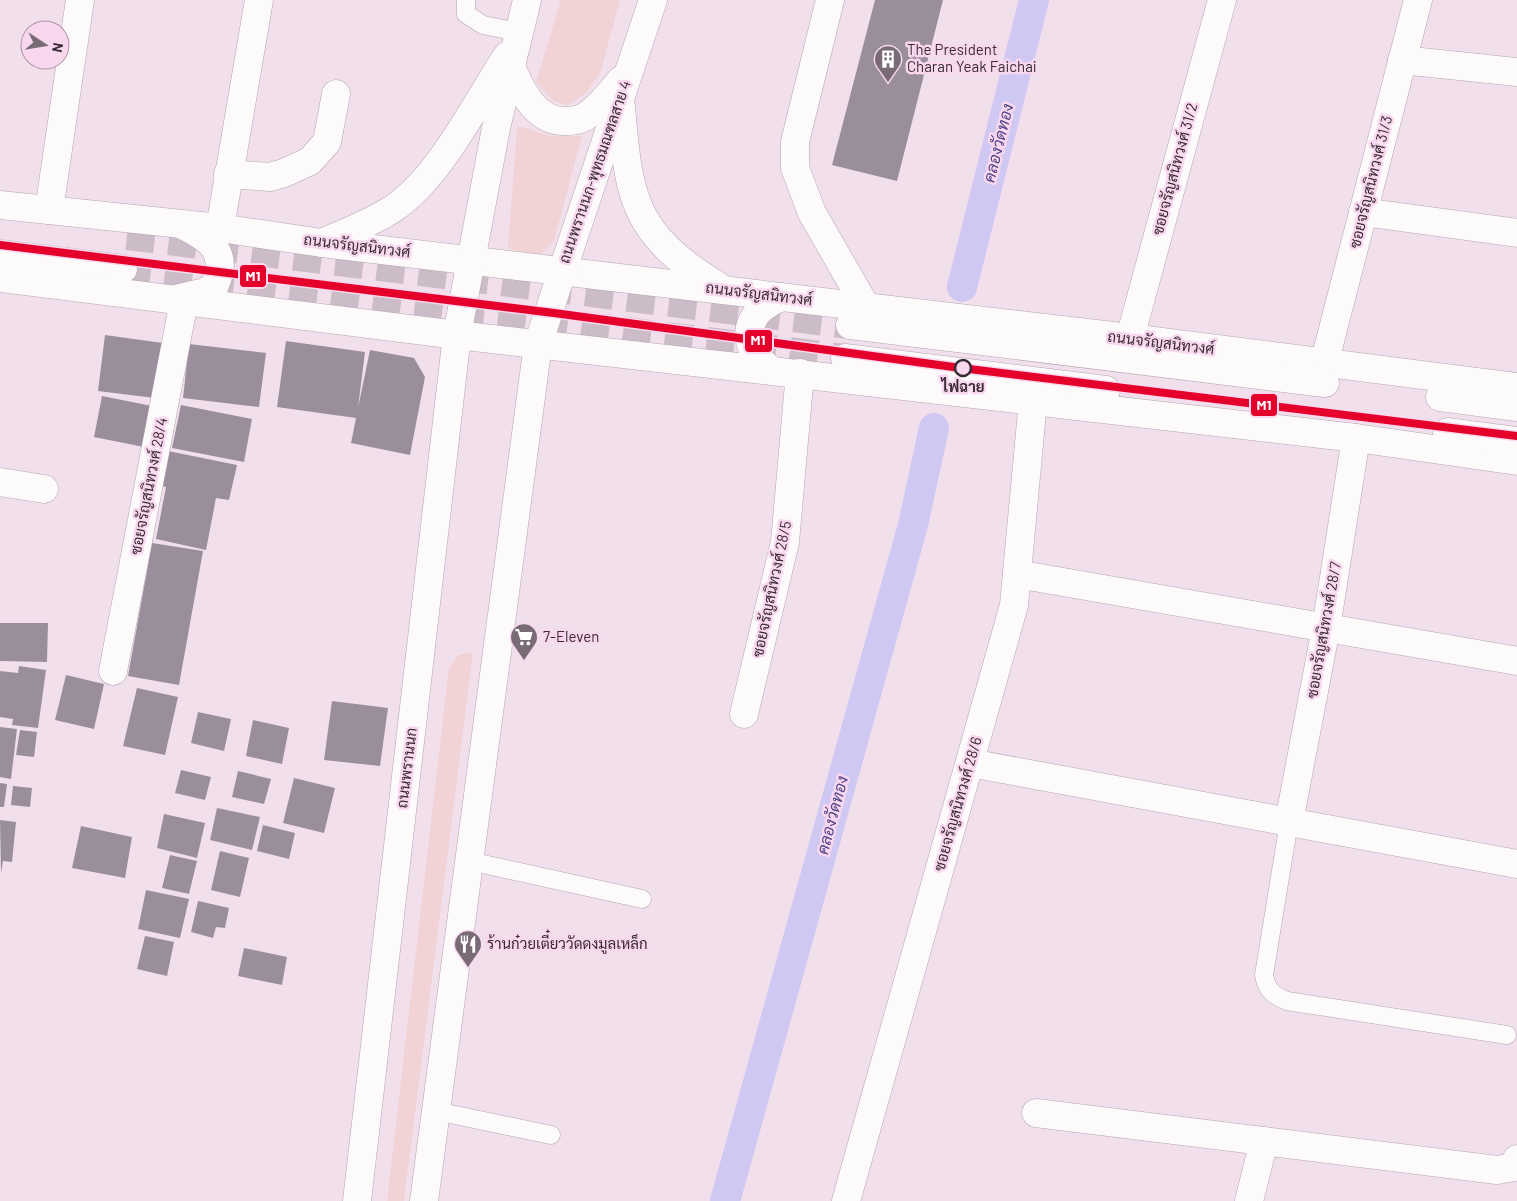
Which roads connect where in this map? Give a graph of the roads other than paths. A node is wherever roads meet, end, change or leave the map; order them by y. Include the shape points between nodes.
1 (80, 0) edge
2 (259, 0) edge
3 (466, 0) edge
4 (527, 0) edge
5 (653, 0) edge
6 (830, 0) edge
7 (1222, 0) edge
8 (1418, 0) edge
9 (515, 46) junction
10 (1402, 60) junction
11 (630, 69) junction
12 (1517, 72) edge
13 (336, 94) dead end
14 (620, 96) junction
15 (228, 174) junction
16 (0, 205) edge
17 (49, 210) junction
18 (1363, 212) junction
19 (0, 221) edge
20 (183, 225) junction
21 (220, 228) junction
22 (1517, 233) edge
23 (127, 236) tunnel mouth
24 (322, 243) junction
25 (0, 254) edge
26 (471, 260) junction
27 (123, 269) tunnel mouth
28 (561, 271) junction
29 (0, 278) edge
30 (725, 290) junction
31 (781, 297) junction
32 (177, 300) junction
33 (858, 316) junction
34 (457, 335) junction
35 (1130, 338) junction
36 (538, 344) junction
37 (844, 358) tunnel mouth
38 (1324, 364) junction
39 (771, 370) junction
40 (800, 373) junction
41 (1517, 388) edge
42 (1033, 401) junction
43 (1517, 407) edge
44 (1356, 438) junction
45 (1517, 441) edge
46 (1517, 461) edge
47 (0, 482) edge
48 (44, 490) dead end
49 (1017, 574) junction
50 (1326, 628) junction
51 (1517, 661) edge
52 (113, 671) dead end
53 (744, 714) dead end
54 (970, 763) junction
55 (1290, 822) junction
56 (469, 861) junction
57 (1517, 864) edge
58 (642, 899) dead end
59 (1507, 1035) dead end
60 (436, 1111) junction
61 (1036, 1113) dead end
62 (551, 1135) dead end
63 (1264, 1141) junction
64 (1515, 1163) edge
65 (357, 1201) edge
66 (424, 1201) edge
67 (846, 1201) edge
68 (1249, 1201) edge

1 - 17 main road
2 - 15 main road
3 - 9 lane via 466,14
4 - 9 main road
5 - 11 main road, ถนนพรานนก-พุทธมณฑลสาย 4
6 - 33 main road via 794,142 795,168
7 - 35 main road, ซอยจรัญสนิทวงศ์ 31/2
8 - 10 main road, ซอยจรัญสนิทวงศ์ 31/3
9 - 11 main road via 521,90 543,114 563,121 584,118 604,101
9 - 24 main road via 430,173 395,208
9 - 26 main road
10 - 12 main road
10 - 18 main road, ซอยจรัญสนิทวงศ์ 31/3
11 - 14 main road, ถนนพรานนก-พุทธมณฑลสาย 4
13 - 15 main road via 326,142 310,161 270,177
14 - 28 main road, ถนนพรานนก-พุทธมณฑลสาย 4
14 - 30 main road via 628,180 647,226 688,268
15 - 21 main road
16 - 17 main road, ถนนจรัญสนิทวงศ์
17 - 20 main road, ถนนจรัญสนิทวงศ์
18 - 22 main road
18 - 38 main road, ซอยจรัญสนิทวงศ์ 31/3
19 - 23 main road
20 - 21 main road, ถนนจรัญสนิทวงศ์
20 - 32 main road via 211,243 222,266 216,285 206,292
21 - 24 main road, ถนนจรัญสนิทวงศ์
24 - 26 main road, ถนนจรัญสนิทวงศ์
25 - 27 main road
26 - 28 main road, ถนนจรัญสนิทวงศ์
26 - 34 main road
28 - 30 main road, ถนนจรัญสนิทวงศ์
28 - 36 main road, ถนนพรานนก-พุทธมณฑลสาย 4
29 - 32 main road
30 - 31 main road, ถนนจรัญสนิทวงศ์
31 - 33 main road, ถนนจรัญสนิทวงศ์
31 - 39 main road via 757,314 751,328 753,353
32 - 34 main road
32 - 52 main road, ซอยจรัญสนิทวงศ์ 28/4
33 - 35 main road, ถนนจรัญสนิทวงศ์
33 - 43 main road, ถนนจรัญสนิทวงศ์
34 - 36 main road
34 - 65 main road, ถนนพรานนก
35 - 38 main road, ถนนจรัญสนิทวงศ์
36 - 39 main road
36 - 56 main road
37 - 45 main road
38 - 41 main road, ถนนจรัญสนิทวงศ์
39 - 40 main road
40 - 42 main road
40 - 53 main road, ซอยจรัญสนิทวงศ์ 28/5 via 785,542
42 - 44 main road
42 - 49 main road, ซอยจรัญสนิทวงศ์ 28/6
44 - 46 main road
44 - 50 main road, ซอยจรัญสนิทวงศ์ 28/7
47 - 48 main road
49 - 50 main road
49 - 54 main road, ซอยจรัญสนิทวงศ์ 28/6 via 1014,606
50 - 51 main road
50 - 55 main road, ซอยจรัญสนิทวงศ์ 28/7
54 - 55 main road
54 - 67 main road, ซอยจรัญสนิทวงศ์ 28/6
55 - 57 main road
55 - 59 lane via 1264,975 1266,988 1274,996 1288,1001
56 - 58 lane
56 - 60 main road
60 - 62 lane
60 - 66 main road
61 - 63 main road
63 - 64 main road via 1497,1170
63 - 68 main road

